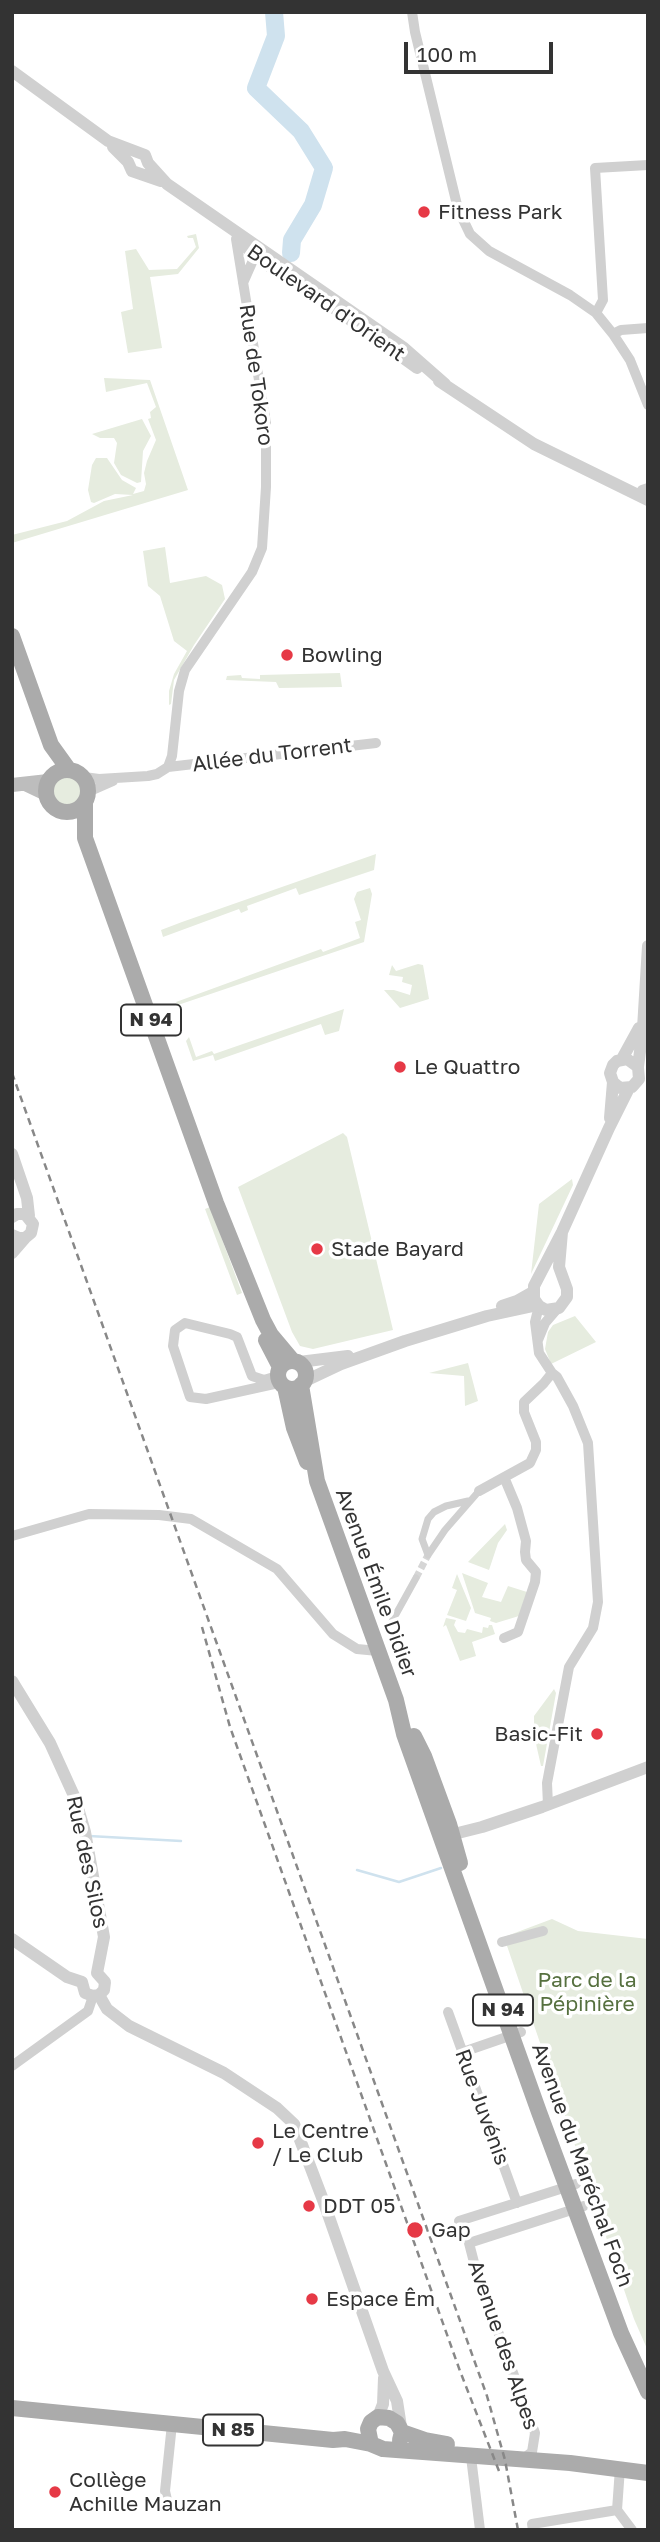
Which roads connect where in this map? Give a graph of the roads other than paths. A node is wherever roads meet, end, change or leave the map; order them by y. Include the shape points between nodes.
1 (412, 12) edge
2 (12, 71) edge
3 (648, 165) edge
4 (212, 216) junction
5 (236, 239) junction
6 (257, 253) junction
7 (243, 269) junction
8 (596, 313) junction
9 (648, 328) edge
10 (613, 334) junction
11 (444, 384) junction
12 (648, 405) edge
13 (646, 492) edge
14 (12, 636) edge
15 (376, 743) dead end
16 (51, 745) junction
17 (168, 767) junction
18 (119, 778) junction
19 (18, 784) edge
20 (49, 784) junction
21 (82, 785) junction
22 (62, 812) junction
23 (85, 838) junction
24 (648, 946) edge
25 (643, 1011) junction
26 (622, 1059) junction
27 (640, 1078) edge
28 (613, 1082) junction
29 (609, 1128) junction
30 (12, 1154) edge
31 (19, 1216) edge
32 (562, 1232) junction
33 (18, 1236) edge
34 (12, 1253) edge
35 (563, 1280) junction
36 (537, 1296) junction
37 (557, 1309) junction
38 (537, 1344) junction
39 (393, 1346) junction
40 (551, 1373) junction
41 (290, 1375) junction
42 (504, 1477) junction
43 (478, 1491) joint
44 (468, 1501) junction
45 (12, 1536) edge
46 (416, 1578) tunnel mouth
47 (390, 1625) dead end
48 (504, 1638) dead end
49 (378, 1651) junction
50 (12, 1681) edge
51 (648, 1767) edge
52 (543, 1807) junction
53 (446, 1834) junction
54 (543, 1931) dead end
55 (12, 1939) edge
56 (502, 1942) dead end
57 (97, 1973) junction
58 (82, 1982) junction
59 (96, 1996) junction
60 (448, 2012) dead end
61 (516, 2033) junction
62 (463, 2052) junction
63 (12, 2066) edge
64 (572, 2186) junction
65 (517, 2203) junction
66 (580, 2207) junction
67 (470, 2243) junction
68 (647, 2368) edge
69 (383, 2371) junction
70 (648, 2392) edge
71 (12, 2408) edge
72 (172, 2424) junction
73 (373, 2430) junction
74 (401, 2430) junction
75 (392, 2448) junction
76 (532, 2452) junction
77 (471, 2456) junction
78 (517, 2460) junction
79 (570, 2463) junction
80 (648, 2466) edge
81 (620, 2468) junction
82 (648, 2473) edge
83 (168, 2504) dead end
84 (617, 2510) junction
85 (480, 2529) edge
86 (474, 2530) edge
87 (533, 2530) edge
88 (632, 2530) edge

1 - 8 street via 458,209 470,234 489,251
2 - 4 street, Boulevard d'Orient via 132,157 145,155 145,168
3 - 8 street via 595,168 603,300
4 - 5 street, Boulevard d'Orient
4 - 6 street, Boulevard d'Orient
5 - 6 street, Boulevard d'Orient
5 - 7 street, Rue de Tokoro
6 - 7 street
6 - 7 street
6 - 11 street, Boulevard d'Orient
6 - 11 street, Boulevard d'Orient via 288,267 404,348
7 - 17 street, Rue de Tokoro via 265,423 262,548 252,572 185,670
8 - 10 street
9 - 10 street
10 - 12 street via 630,360
11 - 13 street, Boulevard d'Orient via 534,444 626,488
14 - 16 main road
15 - 17 street, Allée du Torrent
16 - 20 main road
16 - 21 main road
17 - 18 street via 148,776
18 - 21 street
18 - 21 street
19 - 20 main road
20 - 21 main road
20 - 22 main road, Avenue Émile Didier via 51,805
21 - 22 main road via 72,812
21 - 23 main road, Avenue Émile Didier / N 94
22 - 23 main road, Avenue Émile Didier / N 94
23 - 41 main road, Avenue Émile Didier / N 94 via 216,1203
24 - 25 street
25 - 26 street via 637,1034
25 - 27 street
26 - 27 street via 631,1060
26 - 28 street via 611,1070
27 - 28 street via 620,1088
27 - 29 street
28 - 29 street
29 - 32 street
30 - 31 street via 24,1187
31 - 33 street via 33,1224 33,1229
32 - 35 street via 559,1258
32 - 36 street
33 - 34 street
35 - 36 street via 550,1275
35 - 37 street via 567,1297
36 - 37 street via 549,1310
36 - 38 street
36 - 39 street
37 - 38 street via 541,1329
38 - 40 street
39 - 41 street
39 - 41 street via 328,1360
40 - 42 street via 523,1408 536,1450 530,1463
40 - 52 street via 573,1406 588,1443 598,1602 593,1628 569,1667
41 - 41 street via 264,1380 252,1376 237,1337 230,1334 185,1323 175,1330 173,1346 190,1397 206,1399 274,1384
41 - 49 main road, Avenue Émile Didier / N 94 via 294,1428
42 - 43 street
42 - 48 street via 526,1541 526,1560 536,1572 518,1632
43 - 44 street
44 - 44 street via 445,1530 428,1555 422,1539 428,1519 446,1506
45 - 49 street via 89,1514 191,1519 277,1569 333,1634 357,1649
46 - 47 street
49 - 53 main road, Avenue Émile Didier / N 94 via 404,1734
50 - 57 street, Rue des Silos via 66,1775 85,1836 104,1937
51 - 52 street
52 - 53 street
53 - 61 main road, Avenue du Maréchal Foch / N 94
54 - 56 street
55 - 58 street via 67,1977
57 - 58 street via 88,1974
57 - 59 street via 105,1982
58 - 59 street via 85,1993
59 - 63 street via 88,2011
59 - 69 street via 128,2026 224,2073 294,2124
60 - 62 street, Rue Juvénis
61 - 62 street
61 - 64 main road, Avenue du Maréchal Foch / N 94
62 - 65 street, Rue Juvénis
64 - 65 street
64 - 66 main road, Avenue du Maréchal Foch / N 94
65 - 67 street, Avenue des Alpes via 459,2221
66 - 67 street
66 - 68 main road, Avenue du Maréchal Foch / N 94
66 - 70 main road, Avenue du Maréchal Foch / N 94 via 621,2333
67 - 76 street, Avenue des Alpes via 534,2433
69 - 73 street via 384,2396
69 - 74 street via 397,2402
71 - 72 main road, N 85
72 - 73 main road, N 85 via 333,2440
72 - 83 street via 165,2491
73 - 74 main road via 394,2420
73 - 75 main road via 383,2449
74 - 75 main road via 400,2441
74 - 76 main road via 435,2443
75 - 77 main road
76 - 78 street, Avenue des Alpes
76 - 79 main road
77 - 78 main road
77 - 85 street
78 - 79 main road
79 - 81 main road
80 - 81 main road
81 - 82 main road
81 - 84 street
84 - 87 street via 532,2524
84 - 88 street
85 - 86 street

